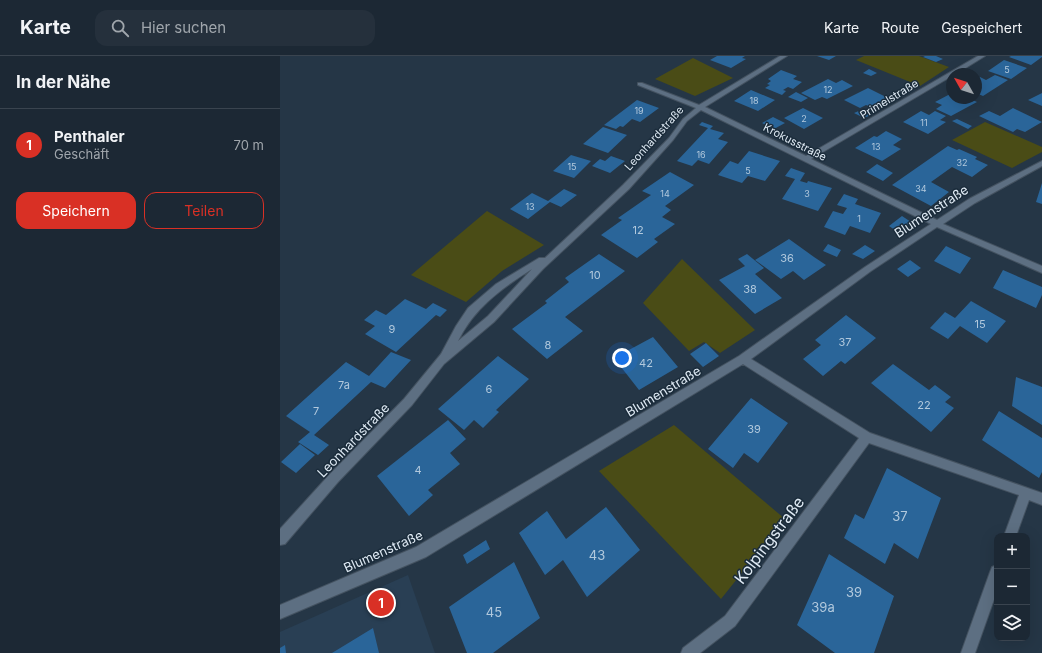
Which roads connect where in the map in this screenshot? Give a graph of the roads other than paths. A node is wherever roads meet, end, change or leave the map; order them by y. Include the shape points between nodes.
1 (784, 56) edge
2 (982, 56) edge
3 (640, 84) dead end
4 (700, 107) junction
5 (806, 160) junction
6 (1042, 163) edge
7 (937, 224) junction
8 (555, 254) junction
9 (1042, 270) edge
10 (443, 358) junction
11 (743, 359) junction
12 (867, 437) junction
13 (1026, 492) junction
14 (1042, 500) edge
15 (1011, 533) edge
16 (280, 539) edge
17 (994, 580) edge
18 (280, 612) edge
19 (688, 653) edge
20 (968, 653) edge

1 - 4 street, Leonhardstraße
2 - 5 street, Primelstraße
3 - 4 street, Krokusstraße
4 - 5 street, Krokusstraße
4 - 8 street, Leonhardstraße via 685,120 671,139 626,187
5 - 7 street, Krokusstraße
6 - 7 street, Blumenstraße via 972,201
7 - 9 street, Krokusstraße
7 - 11 street, Blumenstraße via 868,269
8 - 10 street, Leonhardstraße via 491,319
8 - 10 street, Leonhardstraße via 507,280 481,301 464,321
10 - 16 street, Leonhardstraße via 408,402
11 - 12 street
11 - 18 street, Blumenstraße via 421,552
12 - 13 street
12 - 19 street, Kolpingstraße via 730,621
13 - 14 street
13 - 15 street
17 - 20 street

